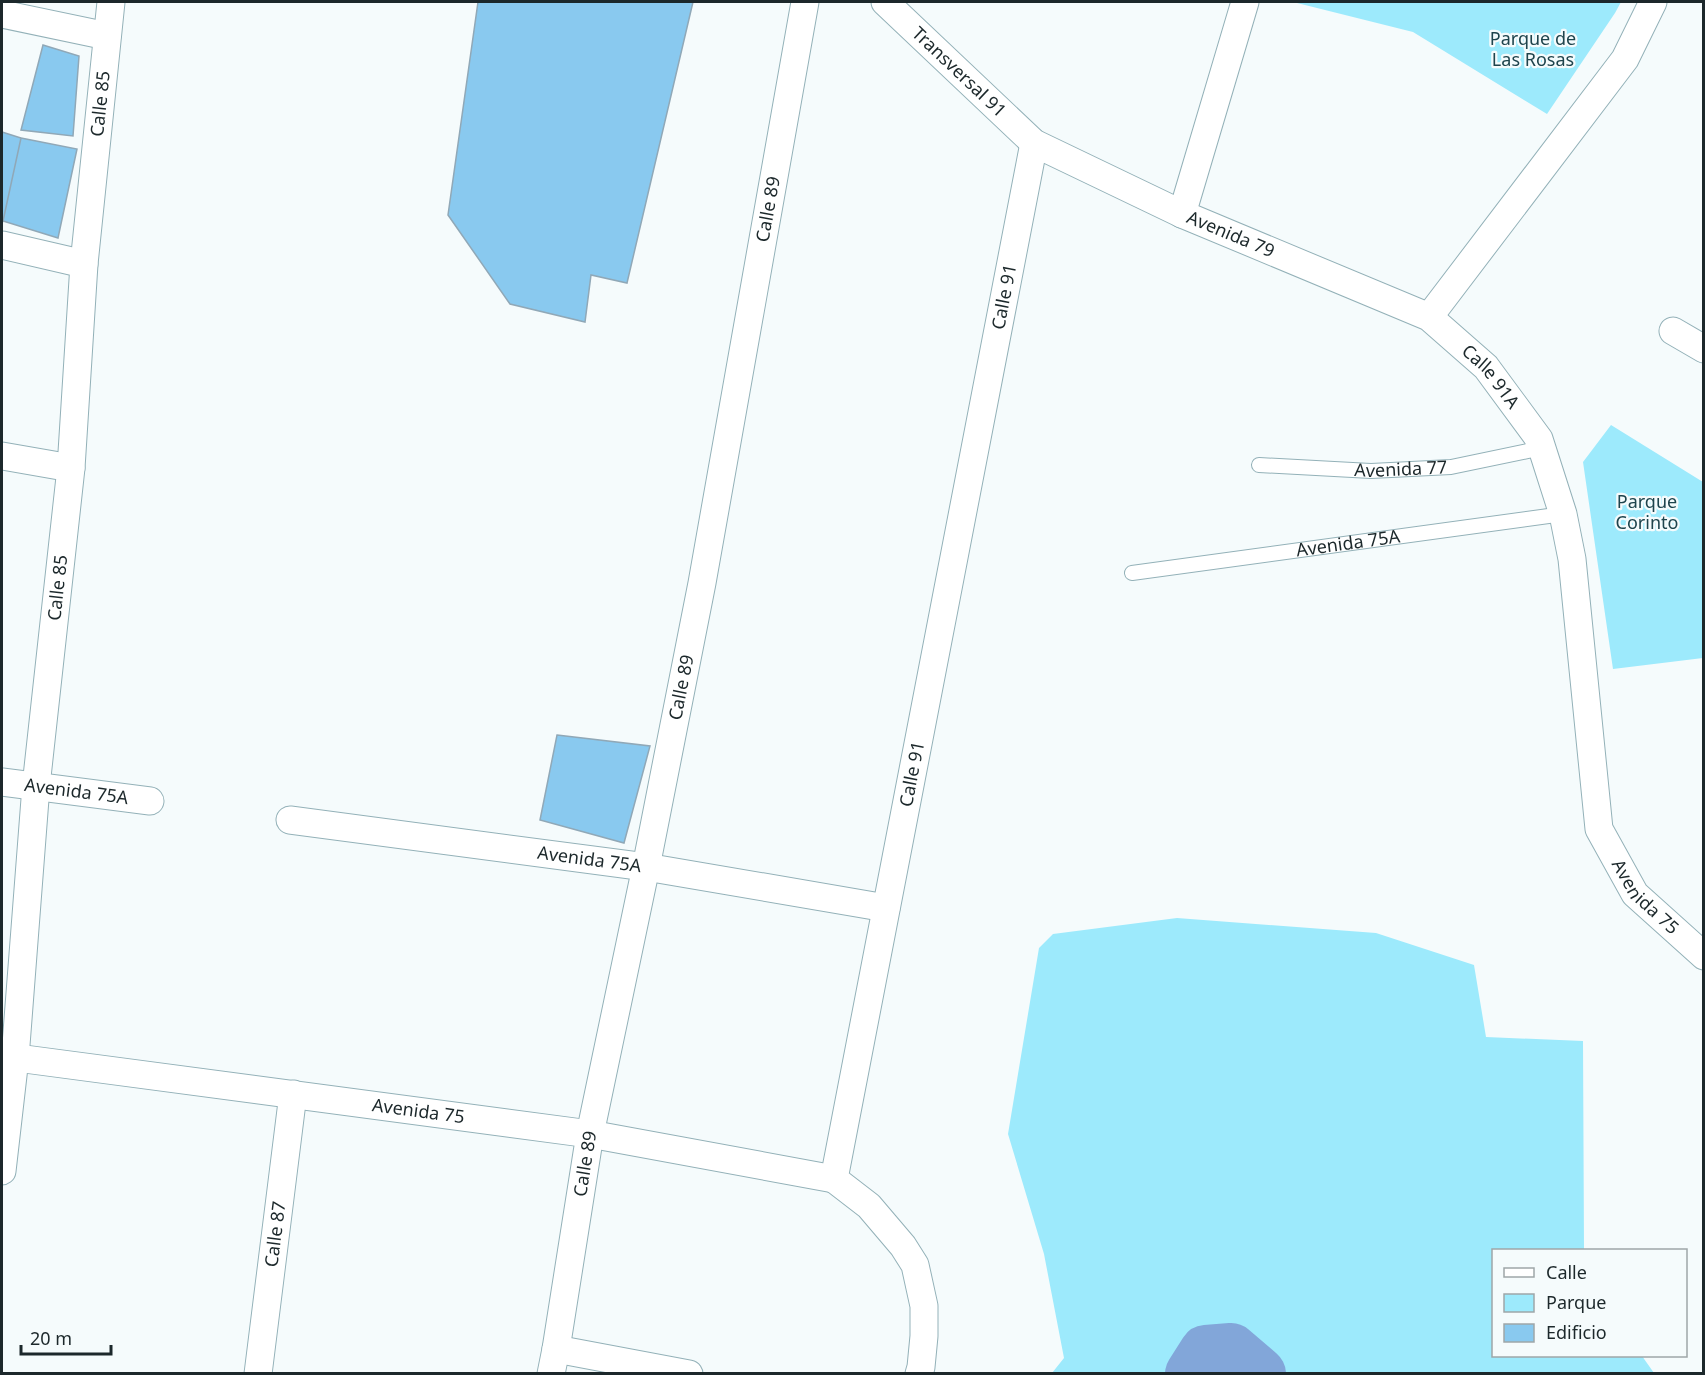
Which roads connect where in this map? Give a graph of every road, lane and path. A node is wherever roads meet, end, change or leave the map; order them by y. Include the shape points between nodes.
1 (111, 2) edge
2 (805, 2) edge
3 (885, 2) edge
4 (1245, 2) edge
5 (1653, 2) edge
6 (2, 14) edge
7 (107, 36) junction
8 (1034, 143) junction
9 (1182, 214) junction
10 (2, 245) edge
11 (84, 264) junction
12 (1429, 317) junction
13 (1673, 331) dead end
14 (1704, 349) edge
15 (1542, 448) junction
16 (2, 456) edge
17 (1259, 465) dead end
18 (71, 468) junction
19 (1563, 514) junction
20 (1132, 573) dead end
21 (2, 782) edge
22 (36, 786) junction
23 (150, 801) dead end
24 (290, 820) dead end
25 (1599, 829) joint
26 (646, 867) junction
27 (886, 908) junction
28 (1704, 956) edge
29 (8, 1057) edge
30 (293, 1094) junction
31 (590, 1134) junction
32 (2, 1171) edge
33 (834, 1179) junction
34 (554, 1361) edge
35 (258, 1374) edge
36 (688, 1374) edge
37 (919, 1374) edge

1 - 7 street, Calle 85
2 - 26 street, Calle 89 via 702,583
3 - 8 street, Transversal 91
4 - 9 street
5 - 12 street via 1625,59
6 - 7 street
7 - 11 street, Calle 85
8 - 9 street, Avenida 79
8 - 27 street, Calle 91
9 - 12 street, Avenida 79
10 - 11 street
11 - 18 street, Calle 85
12 - 15 street, Calle 91A via 1486,367
13 - 14 street
15 - 17 lane, Avenida 77 via 1451,467 1371,471
15 - 19 street, Calle 91A
16 - 18 street
18 - 22 street, Calle 85
19 - 20 lane, Avenida 75A
19 - 25 street, Calle 91A via 1572,559
21 - 22 street, Avenida 75A
22 - 23 street, Avenida 75A
22 - 29 street, Calle 85
24 - 26 street, Avenida 75A
25 - 28 street, Avenida 75 via 1635,894
26 - 27 street, Avenida 75A
26 - 31 street, Calle 89
27 - 33 street, Calle 91
29 - 30 street, Avenida 75
29 - 32 street, Calle 85
30 - 31 street, Avenida 75
30 - 35 street, Calle 87
31 - 33 street, Avenida 75
31 - 34 street, Calle 89
33 - 37 street via 869,1206 915,1265 924,1306
34 - 36 street

